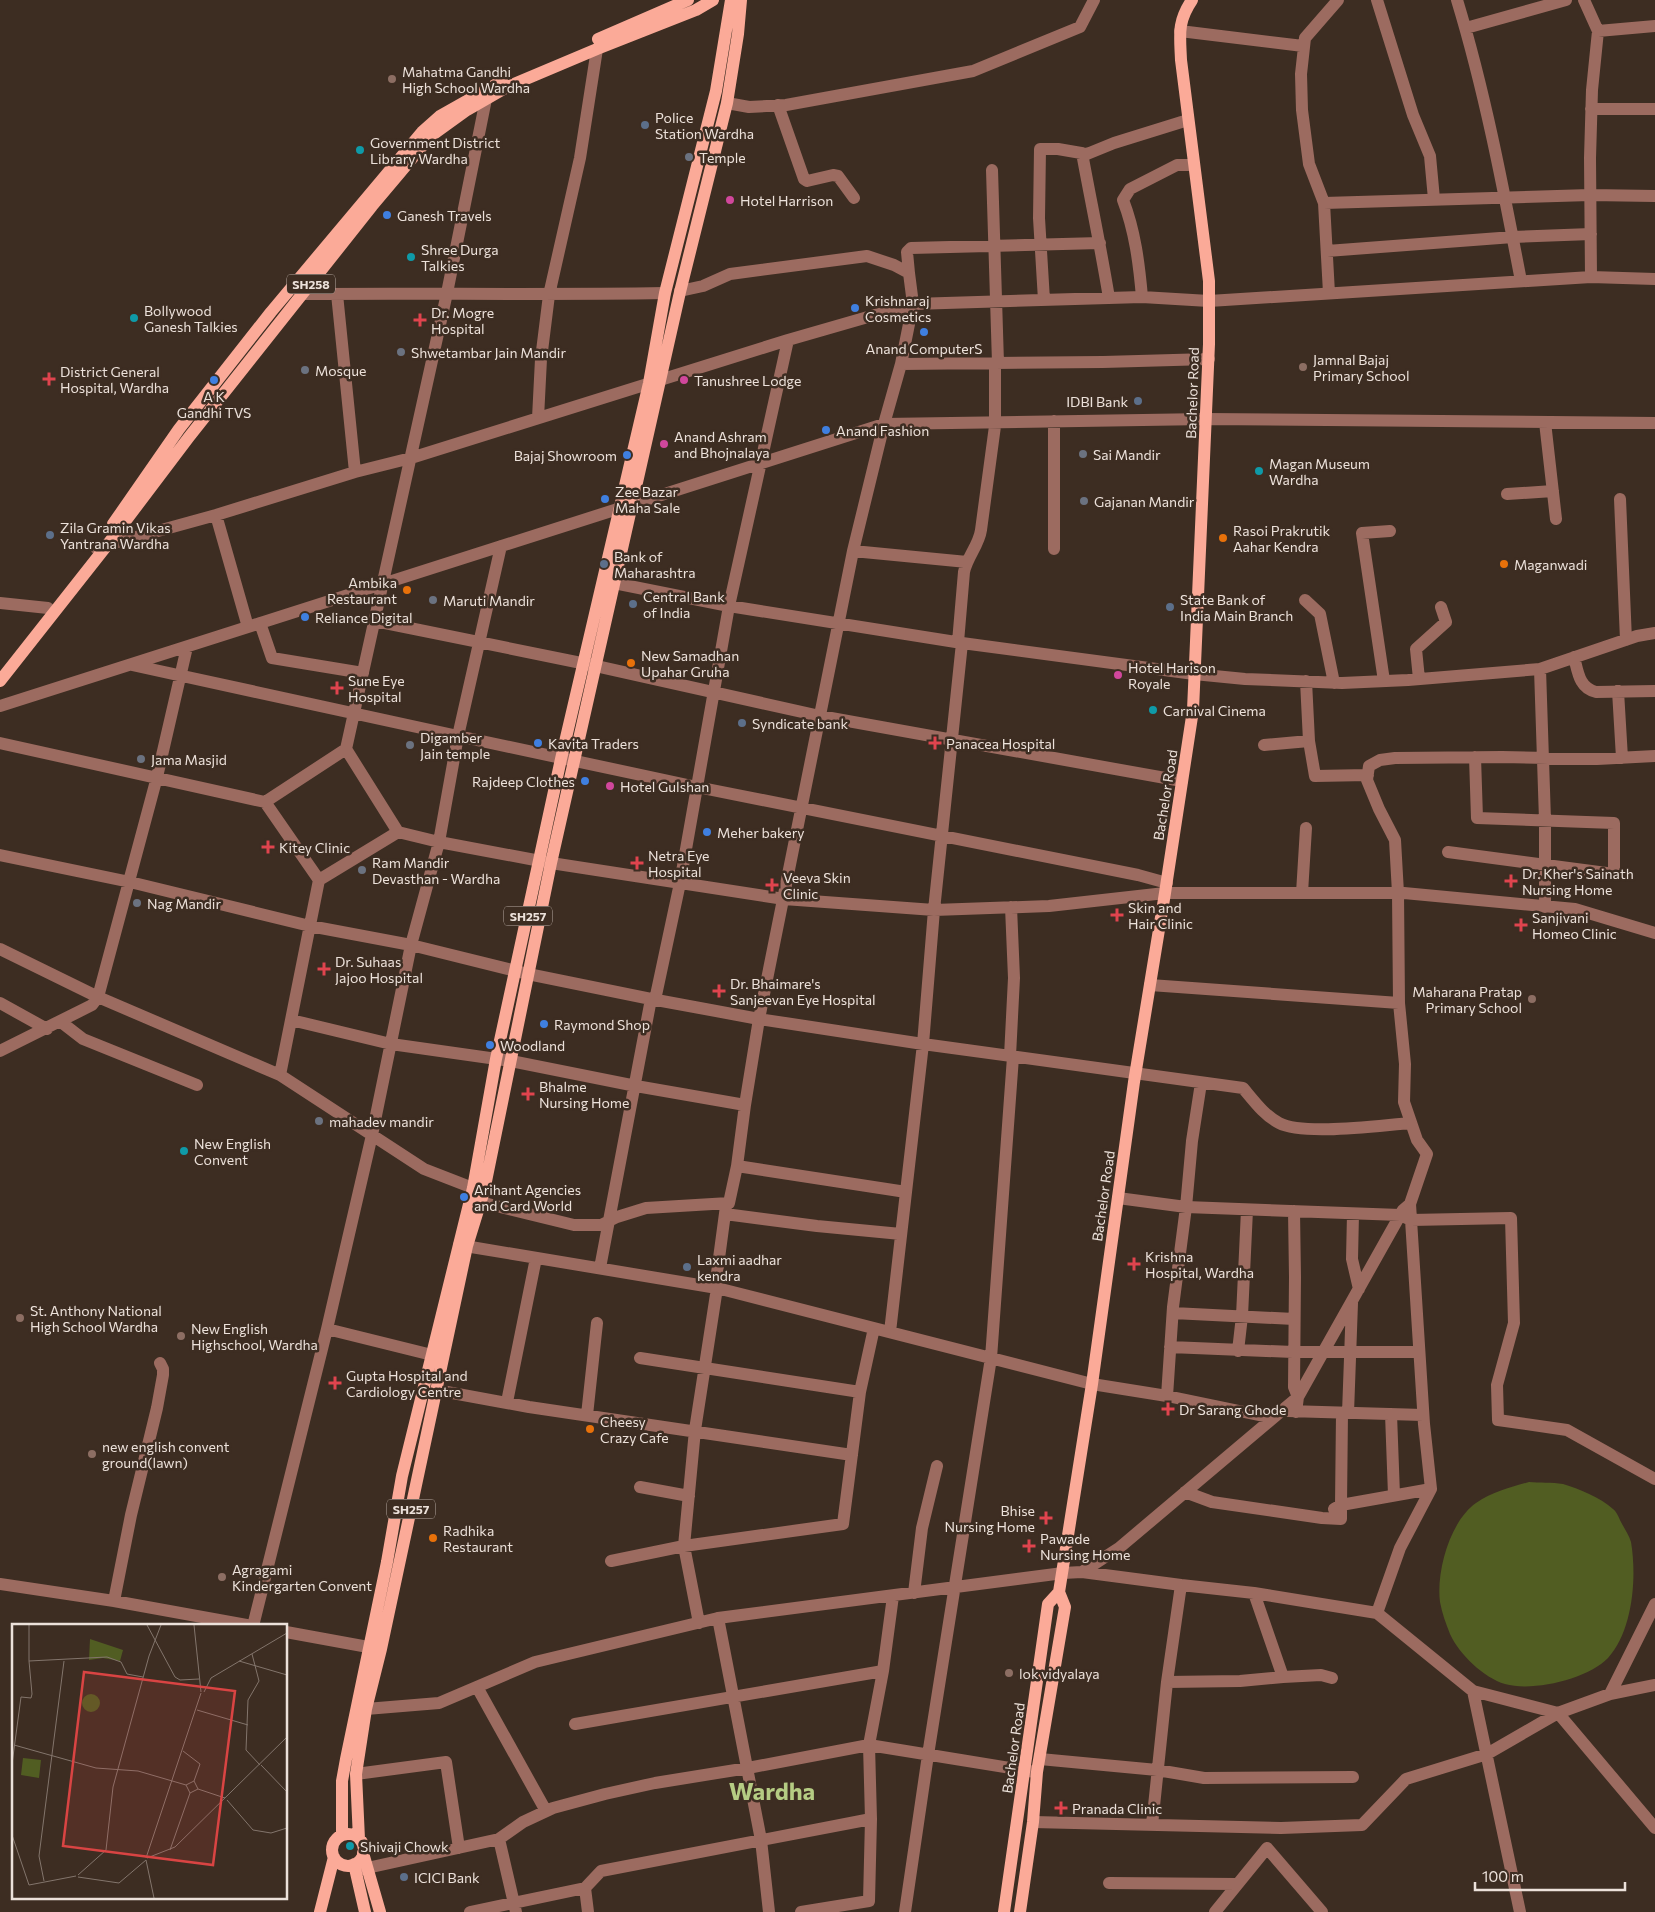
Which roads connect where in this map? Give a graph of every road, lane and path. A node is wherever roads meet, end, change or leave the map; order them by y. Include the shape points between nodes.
1 (688, 0) edge
2 (713, 0) edge
3 (731, 0) edge
4 (741, 0) edge
5 (1094, 0) edge
6 (1192, 0) edge
7 (1338, 0) edge
8 (1377, 0) edge
9 (1458, 0) edge
10 (1566, 0) edge
11 (1584, 0) edge
12 (1655, 26) edge
13 (1466, 28) junction
14 (1180, 31) junction
15 (1598, 31) junction
16 (1303, 46) junction
17 (597, 49) junction
18 (486, 99) junction
19 (727, 103) junction
20 (778, 105) junction
21 (1591, 109) junction
22 (1655, 109) edge
23 (1188, 120) junction
24 (1082, 154) junction
25 (1194, 165) junction
26 (992, 170) dead end
27 (1590, 195) junction
28 (1655, 196) edge
29 (1505, 197) junction
30 (854, 198) dead end
31 (1434, 199) junction
32 (1324, 203) junction
33 (1591, 234) junction
34 (1513, 237) junction
35 (1100, 243) junction
36 (1041, 244) junction
37 (995, 245) junction
38 (1327, 251) junction
39 (909, 273) junction
40 (1591, 277) junction
41 (1655, 279) edge
42 (1521, 281) junction
43 (680, 291) junction
44 (447, 293) junction
45 (665, 293) junction
46 (1329, 293) junction
47 (303, 294) junction
48 (337, 294) junction
49 (549, 295) junction
50 (1142, 297) junction
51 (1109, 298) junction
52 (1044, 300) junction
53 (997, 301) junction
54 (1209, 301) junction
55 (913, 304) junction
56 (788, 340) junction
57 (1209, 359) junction
58 (996, 363) junction
59 (900, 364) junction
60 (655, 382) junction
61 (538, 418) junction
62 (1206, 419) junction
63 (1054, 421) junction
64 (995, 422) junction
65 (1546, 422) junction
66 (1655, 423) edge
67 (884, 424) junction
68 (411, 458) junction
69 (759, 464) junction
70 (355, 472) junction
71 (1553, 490) junction
72 (1507, 494) dead end
73 (1620, 499) dead end
74 (626, 506) junction
75 (216, 515) junction
76 (1556, 520) dead end
77 (1390, 531) dead end
78 (102, 546) junction
79 (501, 546) junction
80 (1054, 549) dead end
81 (853, 551) junction
82 (967, 562) junction
83 (614, 583) junction
84 (383, 584) junction
85 (1305, 600) dead end
86 (0, 603) edge
87 (729, 606) junction
88 (48, 608) junction
89 (1441, 608) dead end
90 (375, 621) junction
91 (839, 622) junction
92 (260, 623) junction
93 (248, 627) junction
94 (1655, 633) edge
95 (1626, 640) junction
96 (479, 642) junction
97 (960, 642) junction
98 (187, 647) junction
99 (1574, 657) junction
100 (130, 665) junction
101 (590, 665) junction
102 (0, 668) edge
103 (1540, 669) junction
104 (363, 673) junction
105 (1194, 674) junction
106 (180, 676) junction
107 (1419, 679) junction
108 (0, 681) edge
109 (1306, 681) junction
110 (1384, 681) junction
111 (1334, 683) junction
112 (1655, 691) edge
113 (1618, 692) junction
114 (714, 693) junction
115 (0, 706) edge
116 (354, 713) junction
117 (820, 716) junction
118 (458, 736) junction
119 (953, 740) junction
120 (1310, 741) junction
121 (0, 743) edge
122 (1264, 745) dead end
123 (346, 750) junction
124 (1655, 756) edge
125 (1475, 757) junction
126 (1542, 758) junction
127 (1622, 758) junction
128 (561, 759) junction
129 (574, 762) junction
130 (1368, 775) junction
131 (157, 777) junction
132 (1182, 781) junction
133 (697, 787) junction
134 (265, 802) junction
135 (801, 807) junction
136 (1545, 820) junction
137 (1306, 828) dead end
138 (398, 832) junction
139 (942, 837) junction
140 (440, 842) junction
141 (1448, 852) dead end
142 (0, 855) edge
143 (545, 862) junction
144 (1545, 864) junction
145 (319, 880) junction
146 (130, 882) junction
147 (680, 883) junction
148 (1166, 888) junction
149 (1302, 893) junction
150 (1398, 893) junction
151 (784, 900) junction
152 (1011, 907) junction
153 (1545, 907) junction
154 (934, 910) junction
155 (310, 926) junction
156 (1655, 933) edge
157 (411, 945) junction
158 (0, 950) edge
159 (516, 971) junction
160 (528, 974) junction
161 (1150, 985) junction
162 (98, 997) junction
163 (653, 999) junction
164 (1399, 1002) junction
165 (0, 1003) edge
166 (759, 1019) junction
167 (291, 1020) junction
168 (61, 1022) junction
169 (47, 1028) junction
170 (391, 1044) junction
171 (923, 1044) junction
172 (0, 1051) edge
173 (1012, 1056) junction
174 (496, 1059) junction
175 (511, 1061) junction
176 (280, 1074) junction
177 (1136, 1074) junction
178 (1201, 1082) junction
179 (197, 1085) dead end
180 (636, 1086) junction
181 (745, 1106) junction
182 (1411, 1123) junction
183 (372, 1135) junction
184 (737, 1166) junction
185 (473, 1188) junction
186 (906, 1192) junction
187 (1118, 1198) junction
188 (480, 1202) junction
189 (1186, 1207) junction
190 (726, 1208) junction
191 (1247, 1210) junction
192 (1294, 1211) junction
193 (1353, 1214) junction
194 (1405, 1218) junction
195 (608, 1222) junction
196 (901, 1234) junction
197 (463, 1246) junction
198 (536, 1258) junction
199 (600, 1268) junction
200 (716, 1288) junction
201 (1359, 1288) junction
202 (1352, 1301) junction
203 (1173, 1313) junction
204 (1242, 1316) junction
205 (1294, 1319) junction
206 (598, 1323) dead end
207 (874, 1328) junction
208 (327, 1329) junction
209 (890, 1332) junction
210 (1170, 1348) junction
211 (1238, 1351) junction
212 (1293, 1352) junction
213 (1419, 1352) junction
214 (1321, 1353) junction
215 (1350, 1353) junction
216 (432, 1355) junction
217 (640, 1358) dead end
218 (991, 1358) junction
219 (160, 1363) dead end
220 (704, 1368) junction
221 (1092, 1384) junction
222 (436, 1390) junction
223 (860, 1392) junction
224 (1167, 1396) junction
225 (1298, 1397) junction
226 (507, 1402) junction
227 (1296, 1412) junction
228 (1345, 1413) junction
229 (1391, 1414) junction
230 (587, 1415) junction
231 (1277, 1415) junction
232 (1423, 1415) junction
233 (695, 1430) junction
234 (852, 1454) junction
235 (937, 1466) dead end
236 (1655, 1479) edge
237 (640, 1487) dead end
238 (1431, 1489) junction
239 (1185, 1492) junction
240 (1394, 1495) junction
241 (689, 1496) junction
242 (1341, 1505) junction
243 (684, 1546) junction
244 (612, 1561) dead end
245 (1063, 1572) junction
246 (1082, 1572) junction
247 (0, 1584) edge
248 (1180, 1584) junction
249 (955, 1588) junction
250 (1059, 1592) junction
251 (914, 1593) junction
252 (1254, 1593) junction
253 (893, 1596) junction
254 (114, 1601) junction
255 (1655, 1604) edge
256 (1377, 1613) junction
257 (718, 1618) junction
258 (699, 1623) junction
259 (241, 1624) edge
260 (253, 1624) edge
261 (288, 1632) edge
262 (375, 1648) junction
263 (884, 1671) junction
264 (1283, 1677) junction
265 (1332, 1678) dead end
266 (1167, 1682) junction
267 (1655, 1685) edge
268 (477, 1687) junction
269 (1473, 1691) junction
270 (1610, 1694) junction
271 (734, 1696) junction
272 (366, 1709) junction
273 (1558, 1713) junction
274 (575, 1724) dead end
275 (869, 1745) junction
276 (928, 1754) junction
277 (1486, 1754) junction
278 (1040, 1759) junction
279 (748, 1768) junction
280 (1157, 1770) junction
281 (1031, 1771) junction
282 (356, 1774) junction
283 (1353, 1777) dead end
284 (546, 1811) junction
285 (871, 1819) junction
286 (1033, 1822) junction
287 (1152, 1825) junction
288 (1281, 1828) junction
289 (1655, 1828) edge
290 (342, 1835) junction
291 (359, 1839) junction
292 (499, 1839) junction
293 (761, 1840) junction
294 (459, 1848) junction
295 (1267, 1848) junction
296 (332, 1862) junction
297 (359, 1870) junction
298 (1109, 1883) dead end
299 (1237, 1884) junction
300 (585, 1888) junction
301 (868, 1906) edge
302 (515, 1908) edge
303 (320, 1912) edge
304 (365, 1912) edge
305 (380, 1912) edge
306 (470, 1912) edge
307 (588, 1912) edge
308 (769, 1912) edge
309 (801, 1912) edge
310 (905, 1912) edge
311 (1004, 1912) edge
312 (1020, 1912) edge
313 (1214, 1912) edge
314 (1322, 1912) edge
315 (1520, 1912) edge

1 - 78 main road, SH258 via 517,74 440,116 426,128 353,212 179,429
2 - 17 main road, SH258 via 696,10
3 - 45 main road, SH257 via 716,91
4 - 19 main road, SH257
5 - 20 street via 1080,27 973,71
6 - 14 main road, Bachelor Road via 1183,13
7 - 16 street via 1305,38
8 - 31 street via 1413,115 1430,156
9 - 13 street
10 - 13 street
11 - 15 street
12 - 15 street
13 - 29 street
14 - 16 street
14 - 23 main road, Bachelor Road
15 - 21 street
16 - 32 street via 1300,74 1309,164
17 - 18 main road, SH258
17 - 49 street via 580,158
18 - 44 street
18 - 47 main road, SH258 via 432,136
19 - 20 street via 749,107
19 - 43 main road, SH257
20 - 30 street via 804,179 838,176
21 - 22 street
21 - 27 street
23 - 24 street
23 - 25 main road, Bachelor Road
24 - 35 street
24 - 36 street via 1040,149
25 - 50 street via 1178,164 1130,189 1123,200 1135,240
25 - 54 main road, Bachelor Road
26 - 37 street
27 - 28 street
27 - 29 street
27 - 33 street
29 - 31 street
29 - 34 street
31 - 32 street
32 - 38 street
33 - 34 street
33 - 40 street
34 - 38 street
34 - 42 street
35 - 36 street
35 - 51 street
36 - 37 street
36 - 52 street
37 - 39 street via 911,248 907,252
37 - 53 street
38 - 46 street
39 - 43 street via 867,256 730,274 703,286
39 - 55 street
40 - 41 street
40 - 42 street
42 - 46 street
43 - 60 main road, SH257
44 - 48 street
44 - 49 street
44 - 68 street
45 - 49 street
45 - 60 main road, SH257
46 - 54 street
47 - 48 street
47 - 78 main road, SH258
48 - 70 street
49 - 61 street
50 - 51 street
50 - 54 street
51 - 52 street
52 - 53 street
53 - 55 street
53 - 58 street
54 - 57 main road, Bachelor Road
55 - 56 street
55 - 59 street
56 - 60 street
56 - 69 street
57 - 58 street
57 - 62 main road, Bachelor Road
58 - 59 street
58 - 64 street
59 - 67 street
60 - 61 street
60 - 74 main road, SH257
61 - 68 street
62 - 63 street
62 - 65 street
62 - 105 main road, Bachelor Road
63 - 64 street
63 - 80 street
64 - 67 street
64 - 82 street via 981,534
65 - 66 street
65 - 71 street
67 - 69 street
67 - 81 street
68 - 70 street
68 - 84 street
69 - 74 street
69 - 87 street
70 - 75 street
71 - 72 street
71 - 76 street
73 - 95 street
74 - 79 street
74 - 83 main road, SH257
74 - 101 main road, SH257
75 - 78 street
75 - 93 street
77 - 110 street via 1362,533
78 - 88 main road, SH258
78 - 108 main road, SH258
79 - 84 street
79 - 96 street
81 - 82 street
81 - 91 street
82 - 97 street
83 - 87 street
83 - 101 main road, SH257
84 - 90 street
84 - 92 street
85 - 111 street via 1320,614
86 - 88 street
87 - 91 street
87 - 114 street
88 - 102 main road, SH258
89 - 107 street via 1446,622 1416,649
90 - 96 street
90 - 104 street
91 - 97 street
91 - 117 street
92 - 93 street
92 - 104 street via 272,658
93 - 98 street
94 - 95 street
95 - 99 street
96 - 101 street
96 - 118 street
97 - 105 street
97 - 119 street
98 - 100 street
98 - 106 street
99 - 103 street
99 - 113 street via 1581,681 1588,690
100 - 106 street
100 - 115 street
101 - 114 street
101 - 128 main road, SH257
101 - 129 main road, SH257
103 - 107 street
103 - 126 street
104 - 116 street
105 - 109 street
105 - 132 main road, Bachelor Road via 1193,710
106 - 116 street
106 - 131 street
107 - 110 street
109 - 111 street
109 - 120 street
110 - 111 street
112 - 113 street
113 - 127 street
114 - 117 street
114 - 133 street
116 - 118 street
116 - 123 street
117 - 119 street
117 - 135 street
118 - 128 street
118 - 140 street
119 - 132 street
119 - 139 street
120 - 122 street
120 - 130 street via 1315,776
121 - 131 street
123 - 134 street
123 - 138 street
124 - 127 street
125 - 126 street
125 - 130 street via 1380,760 1369,766
125 - 136 street via 1477,818
126 - 127 street
126 - 136 street
128 - 129 street
128 - 143 main road, SH257
129 - 133 street
129 - 143 main road, SH257
130 - 150 street via 1379,809 1395,840
131 - 134 street
131 - 146 street
132 - 148 main road, Bachelor Road
133 - 135 street
133 - 147 street
134 - 145 street
135 - 139 street
135 - 151 street
136 - 144 street
136 - 144 street via 1614,823 1614,874
137 - 149 street
138 - 140 street
138 - 145 street
139 - 148 street via 1138,875
139 - 154 street
140 - 143 street
140 - 157 street
141 - 144 street
142 - 146 street
143 - 147 street
143 - 159 main road, SH257
143 - 160 main road, SH257
144 - 153 street
145 - 155 street
146 - 155 street
146 - 162 street
147 - 151 street
147 - 163 street
148 - 149 street
148 - 152 street via 1049,906
148 - 161 main road, Bachelor Road
149 - 150 street
150 - 153 street
150 - 164 street
151 - 154 street
151 - 166 street
152 - 154 street
152 - 173 street via 1014,978
153 - 156 street via 1575,910
154 - 171 street
155 - 157 street
155 - 167 street
157 - 159 street
157 - 170 street
158 - 162 street
159 - 160 street
159 - 174 main road, SH257
160 - 163 street
160 - 175 main road, SH257
161 - 164 street
161 - 177 main road, Bachelor Road
162 - 168 street via 92,1005
162 - 176 street
163 - 166 street
163 - 180 street
164 - 182 street via 1405,1064 1404,1102
165 - 169 street
166 - 171 street
166 - 181 street
167 - 170 street
167 - 176 street
168 - 169 street
168 - 179 street via 83,1039
169 - 172 street
170 - 174 street
170 - 183 street
171 - 173 street
171 - 186 street
173 - 177 street
173 - 218 street
174 - 175 street
174 - 185 main road, SH257
175 - 180 street
175 - 188 main road, SH257
176 - 183 street
177 - 178 street
177 - 187 main road, Bachelor Road
178 - 182 street via 1243,1088 1264,1113 1281,1124 1305,1129
178 - 189 street
180 - 181 street
180 - 195 street
181 - 184 street
182 - 194 street via 1416,1140 1427,1154
183 - 185 street via 424,1169
183 - 208 street
184 - 186 street
184 - 190 street
185 - 197 main road, SH257
186 - 196 street
187 - 189 street
187 - 221 main road, Bachelor Road
188 - 195 street via 574,1224 601,1225
188 - 197 main road, SH257
189 - 191 street
189 - 203 street
190 - 195 street via 646,1208
190 - 196 street via 817,1226
190 - 200 street
191 - 192 street
191 - 204 street
192 - 193 street
192 - 205 street
193 - 194 street
193 - 201 street via 1352,1259
194 - 201 street
194 - 213 street
194 - 236 street via 1511,1218 1514,1323 1497,1385 1498,1420 1567,1430
195 - 199 street
196 - 209 street
197 - 198 street
197 - 216 main road, SH257
197 - 222 main road, SH257
198 - 199 street
198 - 226 street
199 - 200 street
200 - 207 street
200 - 220 street
201 - 202 street
202 - 214 street
202 - 215 street
203 - 204 street
203 - 210 street
204 - 205 street
204 - 211 street
205 - 212 street
206 - 230 street
207 - 209 street
207 - 223 street
208 - 216 street
208 - 260 street
209 - 218 street
210 - 211 street
210 - 224 street
211 - 212 street
212 - 214 street
212 - 225 street via 1294,1388
213 - 215 street
213 - 232 street
214 - 215 street
214 - 225 street
215 - 228 street
216 - 262 main road, SH257 via 402,1476
217 - 220 street
218 - 221 street
218 - 249 street
219 - 254 street via 163,1375 157,1408
220 - 223 street
220 - 233 street
221 - 224 street
221 - 245 main road, Bachelor Road
222 - 226 street
222 - 262 main road, SH257
223 - 234 street
224 - 231 street
225 - 227 street
225 - 231 street
226 - 230 street
227 - 228 street
227 - 231 street
228 - 229 street
228 - 242 street
229 - 232 street
229 - 240 street
230 - 233 street
231 - 239 street
232 - 238 street
233 - 234 street
233 - 241 street
234 - 243 street via 843,1524
235 - 251 street via 922,1528
237 - 241 street
238 - 240 street
238 - 256 street via 1400,1548
239 - 242 street via 1212,1502 1322,1518 1341,1519
239 - 246 street via 1119,1548
240 - 242 street
241 - 243 street
243 - 244 street
243 - 258 street
245 - 246 street
245 - 249 street
245 - 250 main road, Bachelor Road
246 - 248 street
247 - 254 street
248 - 252 street
248 - 266 street
249 - 251 street
249 - 276 street
250 - 278 main road, Bachelor Road via 1065,1607
250 - 281 main road, Bachelor Road via 1048,1604
251 - 253 street
252 - 256 street
252 - 264 street
253 - 257 street
253 - 263 street
254 - 259 street
255 - 270 street
256 - 269 street
257 - 258 street
257 - 271 street
258 - 268 street via 535,1662
261 - 262 street
262 - 272 main road, SH257
262 - 290 main road, SH257 via 344,1769
263 - 271 street
263 - 275 street
264 - 265 street via 1321,1675
264 - 266 street
266 - 280 street
267 - 270 street
268 - 272 street via 439,1702
268 - 284 street
269 - 273 street
269 - 277 street
270 - 273 street
271 - 274 street
271 - 279 street
272 - 282 main road, SH257
273 - 277 street
273 - 289 street
275 - 276 street
275 - 279 street
275 - 285 street
276 - 281 street
276 - 310 street
277 - 288 street via 1406,1779 1362,1825
277 - 315 street
278 - 280 street
278 - 281 main road, Bachelor Road
279 - 284 street via 647,1785
279 - 293 street
280 - 283 street via 1204,1778
280 - 287 street
281 - 286 main road, Bachelor Road
281 - 311 main road, Bachelor Road
282 - 291 main road, SH257
282 - 294 street via 446,1762
284 - 292 street
285 - 293 street
285 - 301 street
286 - 287 street
286 - 312 main road, Bachelor Road
287 - 288 street
288 - 295 street
290 - 291 main road via 350,1834
290 - 296 main road via 333,1843
291 - 297 main road via 363,1853
292 - 294 street
292 - 302 street
293 - 300 street via 601,1871
293 - 308 street
294 - 297 street
295 - 299 street
295 - 314 street
296 - 297 main road
296 - 303 main road
297 - 304 main road
297 - 305 main road
298 - 299 street
299 - 313 street
300 - 302 street
300 - 307 street
301 - 309 street
302 - 306 street

